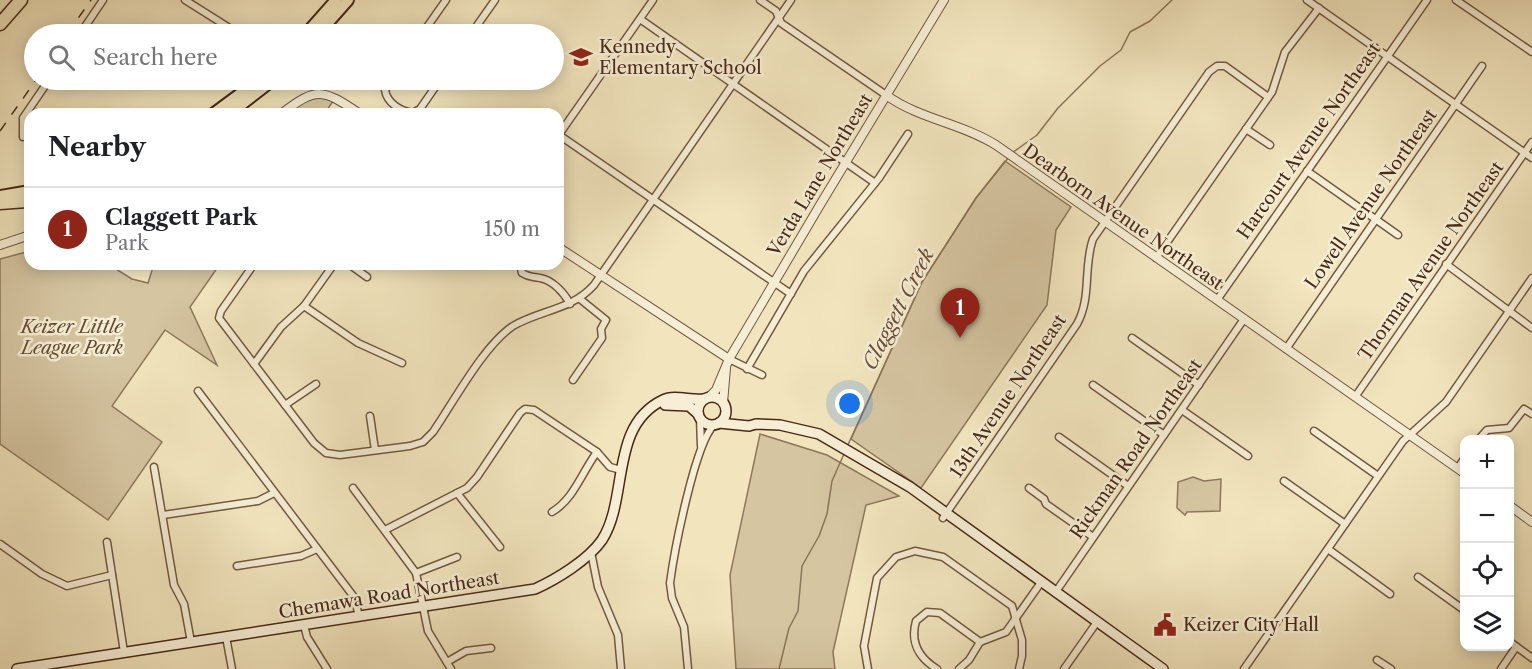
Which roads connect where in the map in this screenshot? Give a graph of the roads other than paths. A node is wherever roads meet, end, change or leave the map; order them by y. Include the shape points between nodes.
1 (19, 0) edge
2 (104, 0) edge
3 (185, 0) edge
4 (336, 0) edge
5 (348, 0) edge
6 (446, 0) edge
7 (495, 0) edge
8 (653, 0) edge
9 (760, 0) edge
10 (791, 0) edge
11 (944, 0) edge
12 (1307, 0) edge
13 (1427, 0) edge
14 (1456, 0) edge
15 (1319, 8) junction
16 (0, 15) edge
17 (779, 18) junction
18 (640, 19) junction
19 (0, 24) edge
20 (87, 24) edge
21 (223, 24) edge
22 (315, 24) edge
23 (327, 24) edge
24 (429, 24) edge
25 (478, 24) edge
26 (1532, 52) edge
27 (1387, 56) junction
28 (1482, 66) dead end
29 (733, 83) junction
30 (42, 90) edge
31 (245, 90) edge
32 (260, 90) edge
33 (386, 90) edge
34 (433, 90) edge
35 (886, 95) junction
36 (1268, 97) junction
37 (1455, 104) junction
38 (30, 108) edge
39 (221, 108) edge
40 (237, 108) edge
41 (289, 108) edge
42 (351, 108) edge
43 (394, 108) edge
44 (419, 108) edge
45 (24, 117) edge
46 (564, 127) edge
47 (1246, 129) junction
48 (908, 134) dead end
49 (23, 137) dead end
50 (564, 140) edge
51 (1532, 142) edge
52 (1269, 146) dead end
53 (1524, 153) junction
54 (1532, 158) edge
55 (846, 160) junction
56 (1307, 171) junction
57 (875, 183) junction
58 (0, 196) edge
59 (24, 197) edge
60 (24, 198) edge
61 (24, 199) edge
62 (652, 200) junction
63 (0, 203) edge
64 (0, 208) edge
65 (1376, 219) junction
66 (1104, 221) junction
67 (1398, 235) dead end
68 (24, 237) edge
69 (0, 245) edge
70 (564, 251) edge
71 (1156, 258) junction
72 (1446, 264) junction
73 (250, 270) edge
74 (330, 270) edge
75 (357, 270) edge
76 (521, 270) edge
77 (601, 275) junction
78 (367, 277) dead end
79 (1532, 278) edge
80 (773, 284) junction
81 (790, 294) junction
82 (580, 299) junction
83 (1217, 300) junction
84 (570, 304) junction
85 (304, 306) junction
86 (1509, 311) junction
87 (1244, 320) junction
88 (1532, 328) edge
89 (1132, 338) dead end
90 (1286, 349) junction
91 (729, 359) junction
92 (402, 363) dead end
93 (254, 364) junction
94 (726, 368) junction
95 (747, 369) junction
96 (762, 375) dead end
97 (573, 380) dead end
98 (316, 384) dead end
99 (1093, 385) dead end
100 (1199, 385) junction
101 (198, 391) dead end
102 (1355, 397) junction
103 (706, 398) junction
104 (285, 405) junction
105 (657, 405) junction
106 (724, 405) junction
107 (1182, 410) junction
108 (1532, 414) edge
109 (370, 416) dead end
110 (699, 416) junction
111 (717, 423) junction
112 (756, 424) junction
113 (1314, 431) dead end
114 (1408, 434) junction
115 (1164, 435) junction
116 (1482, 435) edge
117 (1059, 437) dead end
118 (701, 446) junction
119 (375, 450) junction
120 (597, 452) junction
121 (1248, 456) dead end
122 (154, 467) dead end
123 (621, 470) junction
124 (1460, 470) edge
125 (1378, 476) junction
126 (1284, 482) dead end
127 (1128, 486) junction
128 (353, 488) dead end
129 (1029, 488) dead end
130 (274, 493) junction
131 (458, 493) junction
132 (1514, 509) edge
133 (552, 512) dead end
134 (163, 515) junction
135 (945, 515) junction
136 (1532, 522) edge
137 (1346, 524) junction
138 (386, 530) junction
139 (1093, 537) junction
140 (107, 542) dead end
141 (0, 544) edge
142 (500, 547) dead end
143 (317, 549) junction
144 (1328, 549) junction
145 (591, 551) junction
146 (457, 557) dead end
147 (237, 566) dead end
148 (416, 573) junction
149 (112, 575) junction
150 (1418, 577) dead end
151 (1040, 583) junction
152 (1055, 593) junction
153 (1390, 594) dead end
154 (424, 607) junction
155 (1460, 607) edge
156 (359, 616) junction
157 (1017, 617) junction
158 (1097, 622) junction
159 (304, 625) junction
160 (226, 637) junction
161 (191, 642) junction
162 (980, 642) junction
163 (1516, 647) joint
164 (491, 648) dead end
165 (124, 652) junction
166 (1532, 658) edge
167 (1377, 660) dead end
168 (447, 662) junction
169 (73, 665) edge
170 (17, 669) edge
171 (231, 669) edge
172 (327, 669) edge
173 (451, 669) edge
174 (621, 669) edge
175 (688, 669) edge
176 (868, 669) edge
177 (937, 669) edge
178 (958, 669) edge
179 (1018, 669) edge
180 (1064, 669) edge
181 (1164, 669) edge
182 (1244, 669) edge
183 (1391, 669) edge
184 (1501, 669) edge

1 - 16 highway
1 - 19 highway
2 - 20 street
3 - 21 street
4 - 22 highway
5 - 23 highway
6 - 24 street
7 - 25 street
8 - 18 street
9 - 17 street, Dearborn Avenue Northeast via 776,11
10 - 17 street
11 - 35 street, Verda Lane Northeast
12 - 15 street
13 - 27 street, Harcourt Avenue Northeast
14 - 26 street
15 - 27 street
15 - 36 street via 1285,52
17 - 29 street
17 - 35 street, Dearborn Avenue Northeast
18 - 29 street
18 - 46 street
27 - 37 street
27 - 56 street, Harcourt Avenue Northeast
28 - 37 street, Lowell Avenue Northeast
29 - 55 street
29 - 62 street
30 - 38 street
31 - 39 highway
32 - 40 highway
33 - 43 street
34 - 44 street
35 - 55 street, Verda Lane Northeast
35 - 66 street, Dearborn Avenue Northeast via 907,109 969,130 996,145
36 - 47 street
36 - 66 street, 13th Avenue Northeast via 1225,66 1212,68
37 - 53 street
37 - 65 street, Lowell Avenue Northeast
41 - 42 street via 320,92
45 - 49 street
47 - 52 street
47 - 71 street
48 - 57 street
50 - 62 street
51 - 53 street, Thorman Avenue Northeast
53 - 54 street
53 - 72 street, Thorman Avenue Northeast
55 - 57 street
55 - 80 street, Verda Lane Northeast
56 - 65 street
56 - 83 street, Harcourt Avenue Northeast
57 - 81 street
58 - 59 highway
60 - 63 highway
61 - 64 highway
62 - 77 street
62 - 80 street
65 - 67 street
65 - 90 street, Lowell Avenue Northeast
66 - 71 street, Dearborn Avenue Northeast
66 - 135 street, 13th Avenue Northeast via 1090,248 1083,314
68 - 69 street
70 - 77 street
71 - 83 street, Dearborn Avenue Northeast
72 - 86 street
72 - 102 street, Thorman Avenue Northeast
73 - 93 street via 219,318
74 - 85 street
75 - 78 street
76 - 84 street via 563,292
77 - 82 street
77 - 91 street
79 - 86 street
80 - 81 street
80 - 91 street, Verda Lane Northeast
81 - 95 street
82 - 84 street
82 - 97 street via 606,320 602,338
83 - 87 street, Dearborn Avenue Northeast
84 - 119 street via 524,321 498,338 428,438 410,446
85 - 92 street via 358,343
85 - 93 street via 275,334
86 - 88 street
86 - 114 street via 1446,402
87 - 90 street, Dearborn Avenue Northeast
87 - 100 street, Rickman Road Northeast
89 - 100 street
90 - 102 street, Dearborn Avenue Northeast
91 - 94 street, Verda Lane Northeast
91 - 95 street
93 - 104 street
94 - 103 street, Verda Lane Northeast via 716,390
94 - 106 street, Verda Lane Northeast
95 - 96 street
98 - 104 street
99 - 115 street
100 - 107 street, Rickman Road Northeast
101 - 130 street
102 - 114 street, Dearborn Avenue Northeast
103 - 105 main road, Chemawa Road Northeast via 674,398
103 - 106 main road via 717,398
103 - 110 main road via 699,406
104 - 119 street via 326,453
105 - 110 main road via 684,405
105 - 123 main road, Chemawa Road Northeast via 636,423
106 - 111 main road via 724,416
106 - 112 main road via 735,416
107 - 115 street, Rickman Road Northeast
107 - 121 street
108 - 116 street via 1524,409 1509,428 1487,430
109 - 119 street
110 - 111 main road via 707,424
110 - 118 street
111 - 112 main road
111 - 118 street
112 - 135 main road via 814,431
113 - 125 street
114 - 124 street, Dearborn Avenue Northeast
114 - 125 street
115 - 127 street, Rickman Road Northeast
117 - 127 street
118 - 175 street via 670,583 684,627
120 - 123 street via 607,464
120 - 131 street via 534,410 525,409 477,477
120 - 133 street via 582,471 568,500
122 - 134 street
123 - 145 main road, Chemawa Road Northeast via 607,528
125 - 137 street
126 - 137 street
127 - 139 street, Rickman Road Northeast
128 - 138 street
129 - 139 street
130 - 134 street via 258,501
130 - 143 street
131 - 138 street
131 - 142 street
132 - 136 street
134 - 161 street via 174,585 184,604
135 - 151 main road via 964,533 1015,561
137 - 144 street
138 - 148 street
139 - 152 street, Rickman Road Northeast
140 - 149 street
141 - 149 street via 42,574 67,586
143 - 147 street via 301,556
143 - 156 street via 354,597
144 - 153 street
144 - 182 street
145 - 154 main road, Chemawa Road Northeast via 535,588
145 - 174 street via 598,587 618,635
146 - 148 street
148 - 154 street
149 - 165 street
150 - 155 street
151 - 152 main road
151 - 157 street
152 - 158 main road
154 - 156 main road, Chemawa Road Northeast
154 - 168 street via 431,638
156 - 159 main road, Chemawa Road Northeast
157 - 162 street via 1004,634
157 - 176 street via 1012,606 943,557 920,551 901,554 887,564 875,582 864,646
157 - 179 street via 1023,649
158 - 180 street
158 - 181 main road
159 - 160 main road, Chemawa Road Northeast
159 - 172 street
160 - 161 main road, Chemawa Road Northeast
160 - 171 street
161 - 165 main road, Chemawa Road Northeast
162 - 177 street via 940,613 922,614 914,627 915,643 923,658
162 - 178 street
163 - 166 street
163 - 184 street
164 - 168 street via 466,651
165 - 169 main road, Chemawa Road Northeast
167 - 183 street
168 - 173 street
169 - 170 main road, Chemawa Road Northeast

